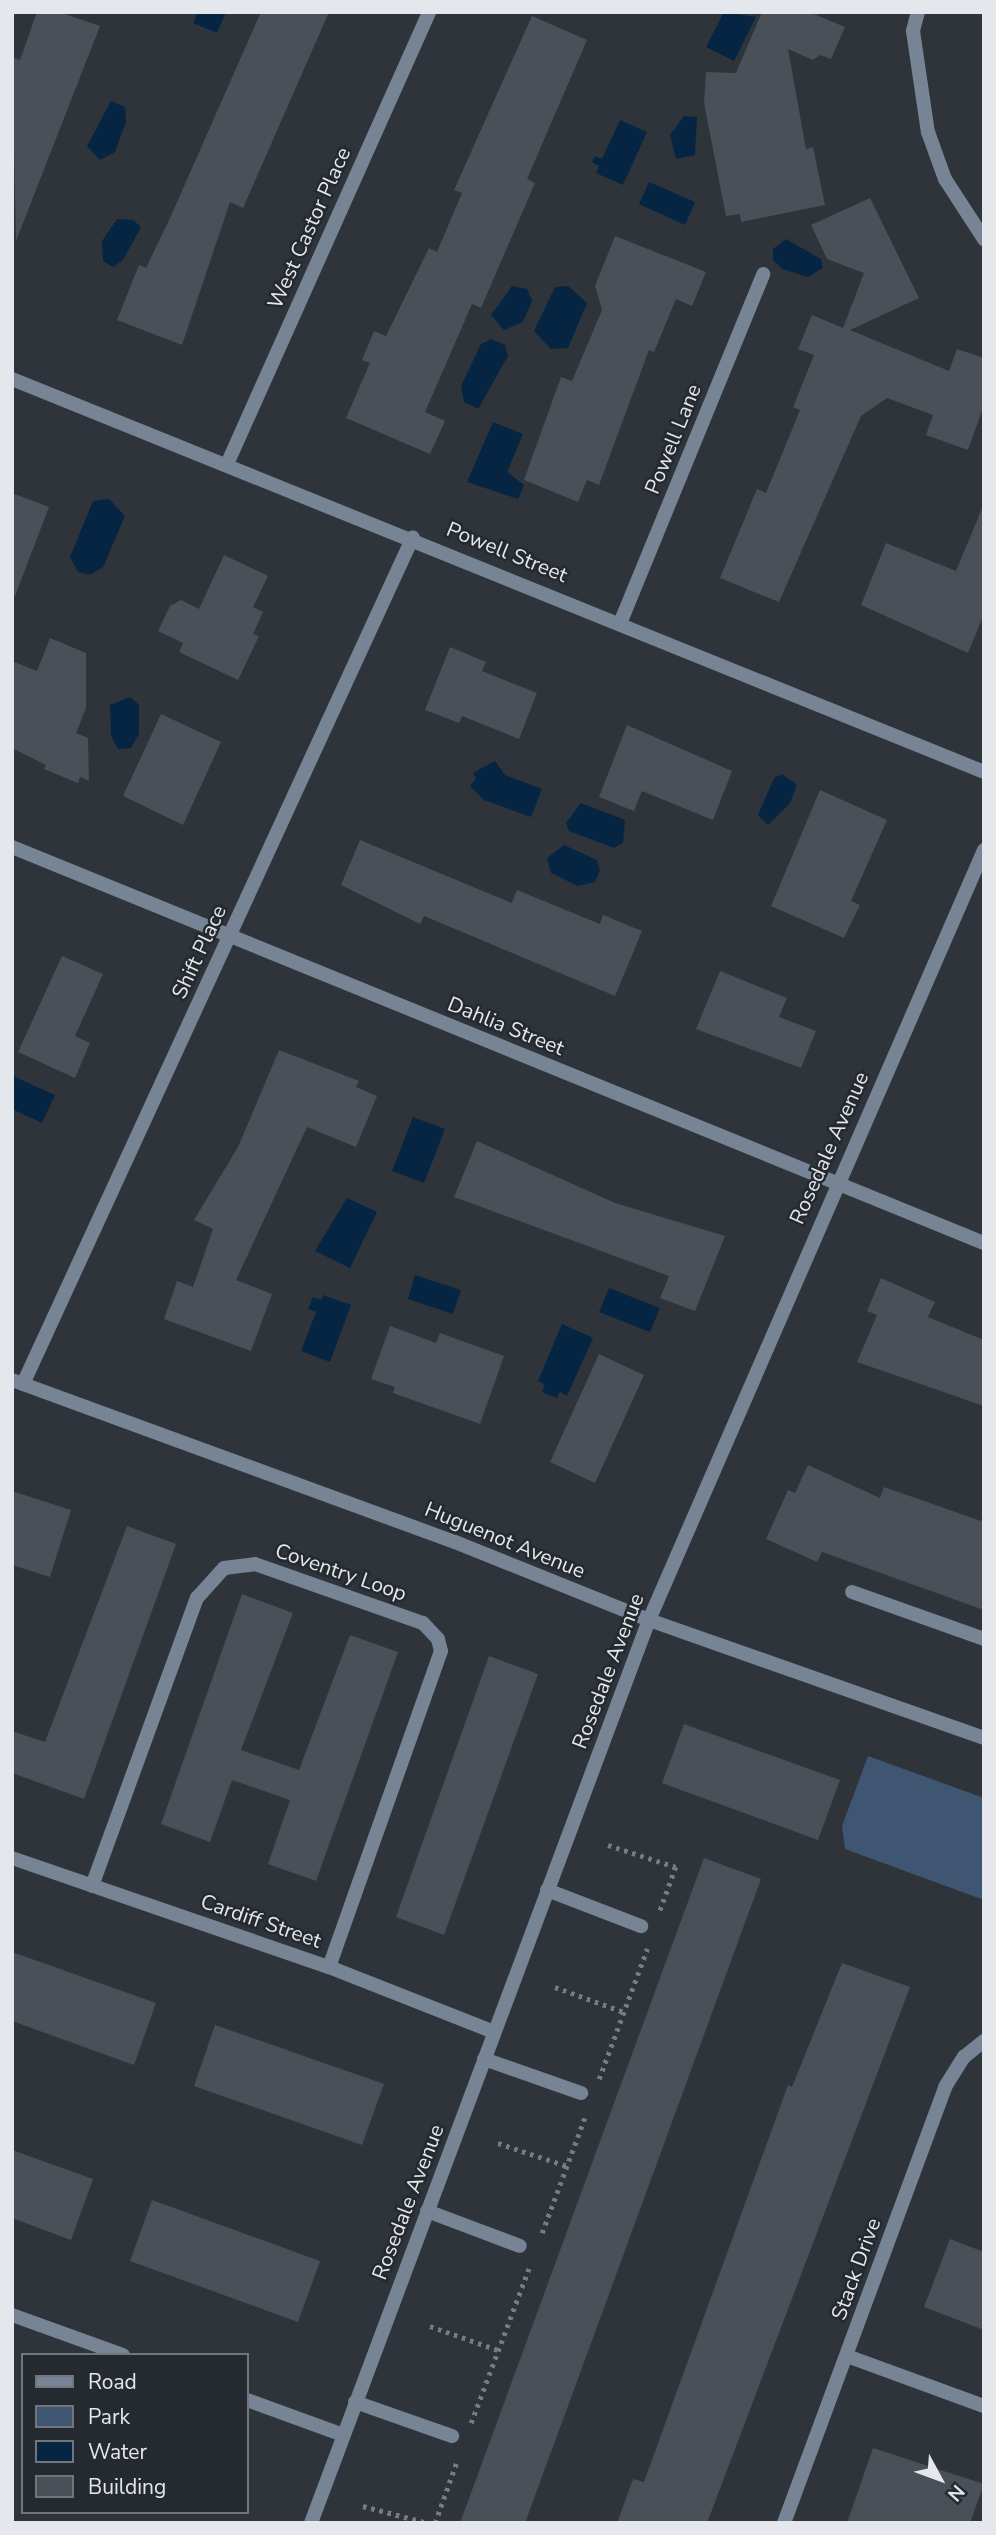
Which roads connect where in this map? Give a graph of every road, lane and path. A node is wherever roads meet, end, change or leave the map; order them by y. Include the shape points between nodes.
1 (429, 12) edge
2 (918, 12) edge
3 (984, 239) edge
4 (763, 274) dead end
5 (12, 379) edge
6 (228, 462) junction
7 (413, 537) junction
8 (621, 621) junction
9 (984, 772) edge
10 (12, 847) edge
11 (984, 850) edge
12 (229, 937) junction
13 (837, 1183) junction
14 (984, 1243) edge
15 (18, 1382) edge
16 (852, 1592) dead end
17 (649, 1620) junction
18 (984, 1639) edge
19 (984, 1738) edge
20 (608, 1845) dead end
21 (12, 1858) edge
22 (92, 1886) junction
23 (547, 1890) junction
24 (657, 1920) dead end
25 (641, 1926) dead end
26 (648, 1946) dead end
27 (329, 1967) junction
28 (555, 1987) dead end
29 (624, 2012) junction
30 (494, 2032) junction
31 (984, 2041) edge
32 (484, 2059) junction
33 (588, 2091) joint
34 (586, 2114) dead end
35 (498, 2143) dead end
36 (567, 2166) junction
37 (427, 2211) junction
38 (539, 2241) dead end
39 (520, 2245) dead end
40 (534, 2253) dead end
41 (12, 2315) edge
42 (430, 2326) dead end
43 (498, 2350) junction
44 (117, 2353) edge
45 (847, 2357) junction
46 (248, 2400) edge
47 (355, 2402) junction
48 (984, 2406) edge
49 (343, 2435) junction
50 (459, 2436) joint
51 (462, 2449) dead end
52 (363, 2506) dead end
53 (310, 2523) edge
54 (428, 2523) edge
55 (435, 2523) edge
56 (784, 2523) edge

1 - 6 street, West Castor Place
2 - 3 street via 913,32 928,132 945,179
4 - 8 street, Powell Lane
5 - 6 street, Powell Street
6 - 7 street, Powell Street
7 - 8 street, Powell Street
7 - 12 street, Shift Place
8 - 9 street, Powell Street
10 - 12 street, Dahlia Street
11 - 13 street, Rosedale Avenue
12 - 13 street, Dahlia Street
12 - 15 street, Shift Place
13 - 14 street, Dahlia Street
13 - 17 street, Rosedale Avenue
15 - 17 street, Huguenot Avenue via 455,1542
16 - 18 street
17 - 19 street, Huguenot Avenue
17 - 23 street, Rosedale Avenue
20 - 24 path via 676,1867
21 - 22 street, Cardiff Street
22 - 27 street, Cardiff Street
22 - 27 street, Coventry Loop via 197,1598 224,1568 255,1564 423,1623 438,1639 441,1651
23 - 25 street
23 - 30 street, Rosedale Avenue
26 - 29 path
27 - 30 street, Cardiff Street
28 - 29 path
29 - 33 path
30 - 32 street, Rosedale Avenue
31 - 45 street, Stack Drive via 964,2057 945,2087
32 - 33 street
32 - 37 street, Rosedale Avenue
34 - 36 path
35 - 36 path
36 - 38 path
37 - 39 street
37 - 47 street, Rosedale Avenue
40 - 43 path
41 - 44 street
42 - 43 path
43 - 50 path
45 - 48 street
45 - 56 street, Stack Drive
46 - 49 street
47 - 49 street, Rosedale Avenue
47 - 50 street
49 - 53 street, Rosedale Avenue
51 - 55 path
52 - 54 path

